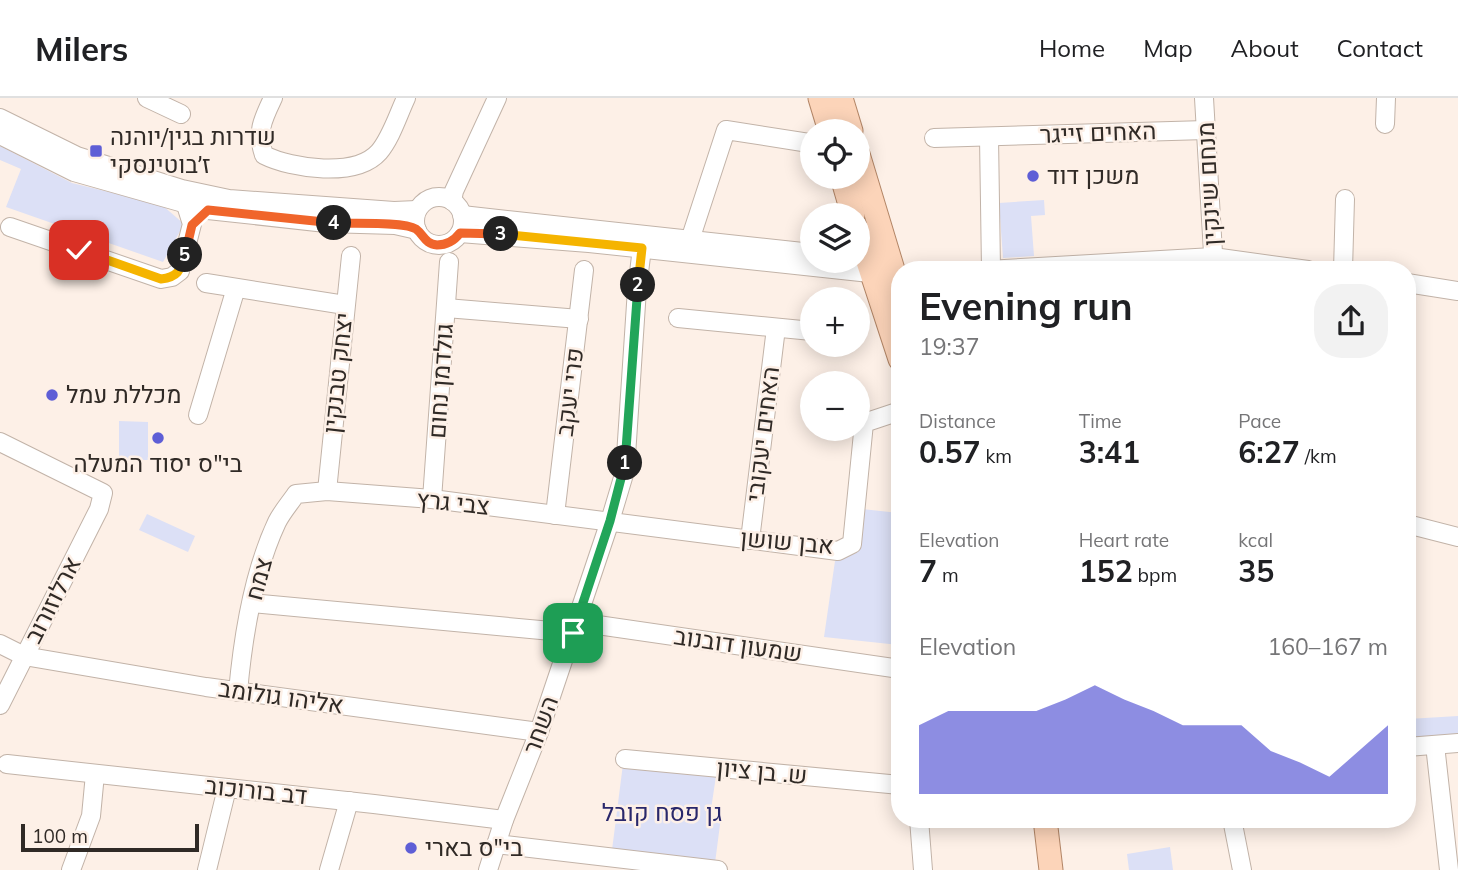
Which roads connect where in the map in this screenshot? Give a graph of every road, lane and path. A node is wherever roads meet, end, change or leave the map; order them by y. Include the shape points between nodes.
1 (147, 98) edge
2 (274, 98) edge
3 (406, 98) edge
4 (486, 98) edge
5 (498, 98) edge
6 (820, 98) edge
7 (841, 98) edge
8 (1205, 98) edge
9 (1386, 98) edge
10 (181, 114) dead end
11 (0, 118) edge
12 (826, 119) edge
13 (847, 119) edge
14 (1385, 124) dead end
15 (1206, 130) junction
16 (0, 135) edge
17 (989, 137) junction
18 (934, 138) dead end
19 (800, 142) edge
20 (864, 189) edge
21 (1345, 199) dead end
22 (186, 205) junction
23 (208, 210) junction
24 (417, 210) junction
25 (454, 211) junction
26 (192, 225) junction
27 (10, 227) dead end
28 (416, 230) junction
29 (690, 240) junction
30 (642, 248) junction
31 (800, 252) edge
32 (351, 256) dead end
33 (988, 261) edge
34 (1214, 261) edge
35 (1343, 261) edge
36 (449, 262) dead end
37 (877, 266) edge
38 (584, 270) dead end
39 (206, 282) dead end
40 (891, 282) edge
41 (1416, 284) edge
42 (236, 288) junction
43 (1458, 291) edge
44 (446, 309) junction
45 (344, 313) junction
46 (678, 318) dead end
47 (579, 319) junction
48 (891, 323) edge
49 (776, 328) junction
50 (800, 330) edge
51 (891, 414) edge
52 (198, 415) dead end
53 (0, 442) edge
54 (327, 491) junction
55 (296, 494) joint
56 (432, 499) junction
57 (555, 515) junction
58 (610, 521) junction
59 (1416, 526) edge
60 (1458, 537) edge
61 (750, 540) junction
62 (252, 603) junction
63 (575, 628) junction
64 (0, 644) edge
65 (24, 656) junction
66 (891, 668) edge
67 (240, 669) junction
68 (206, 687) junction
69 (237, 692) junction
70 (0, 705) edge
71 (539, 732) junction
72 (1458, 743) edge
73 (1435, 745) junction
74 (1416, 746) edge
75 (625, 759) dead end
76 (7, 764) dead end
77 (95, 774) junction
78 (891, 784) edge
79 (228, 788) junction
80 (349, 801) junction
81 (504, 820) junction
82 (920, 828) edge
83 (1031, 828) edge
84 (1046, 828) edge
85 (1234, 828) edge
86 (496, 844) junction
87 (640, 865) edge
88 (71, 870) edge
89 (207, 870) edge
90 (329, 870) edge
91 (488, 870) edge
92 (718, 870) edge
93 (923, 870) edge
94 (1036, 870) edge
95 (1051, 870) edge
96 (1242, 870) edge
97 (1449, 870) edge

1 - 10 street
2 - 3 street via 260,127 264,155 305,169 342,168 372,159
4 - 25 street via 445,190
5 - 25 street via 454,191
6 - 12 main road
7 - 13 main road
8 - 15 street, מנחם שינקין
9 - 14 street
11 - 24 street via 77,156 187,190 229,199
15 - 17 street, האחים זייגר
15 - 34 street, מנחם שינקין
16 - 22 street via 74,172
17 - 18 street, האחים זייגר
17 - 33 street
19 - 29 street via 726,130
20 - 37 main road
21 - 35 street
22 - 23 street
22 - 26 street
23 - 26 street
23 - 28 street
24 - 25 street via 427,200
24 - 28 street
25 - 28 street via 453,241 439,245 425,241
25 - 29 street
25 - 30 street via 501,234
26 - 27 street via 180,271 161,279
29 - 31 street
30 - 37 street
30 - 58 street, השחר via 625,471
32 - 45 street, יצחק טבנקין
36 - 44 street, גולדמן נחום
37 - 40 main road
37 - 48 main road
38 - 47 street, פרי יעקב
39 - 42 street
41 - 43 street
42 - 45 street via 326,302
42 - 52 street
44 - 47 street
44 - 56 street, גולדמן נחום
45 - 54 street, יצחק טבנקין
46 - 49 street
47 - 57 street, פרי יעקב
49 - 50 street
49 - 61 street, האחים יעקובי
51 - 61 street, אבן שושן via 864,423 852,544 838,551
53 - 65 street, ארלוזורוב via 101,501
54 - 55 street, צבי גרץ
54 - 56 street, צבי גרץ
55 - 62 street, צמח via 278,520
56 - 57 street, צבי גרץ
57 - 58 street, צבי גרץ
58 - 61 street, אבן שושן
58 - 63 street, השחר
59 - 60 street
62 - 63 street, שמעון דובנוב
62 - 67 street, צמח
63 - 66 street, שמעון דובנוב
63 - 71 street, השחר
64 - 65 street, אליהו גולומב
65 - 68 street, אליהו גולומב
65 - 70 street, ארלוזורוב
67 - 68 street
67 - 69 street, צמח
68 - 69 street, אליהו גולומב
69 - 71 street, אליהו גולומב
71 - 81 street, השחר
72 - 73 street
73 - 74 street
73 - 97 street
75 - 78 street, ש. בן ציון
76 - 77 street, דב בורוכוב
77 - 79 street, דב בורוכוב
77 - 88 street via 91,816
79 - 80 street, דב בורוכוב
79 - 89 street
80 - 81 street, דב בורוכוב
80 - 90 street
81 - 86 street, השחר
82 - 93 street
83 - 94 main road
84 - 95 main road
85 - 96 street
86 - 87 street
86 - 91 street, השחר
87 - 92 street

